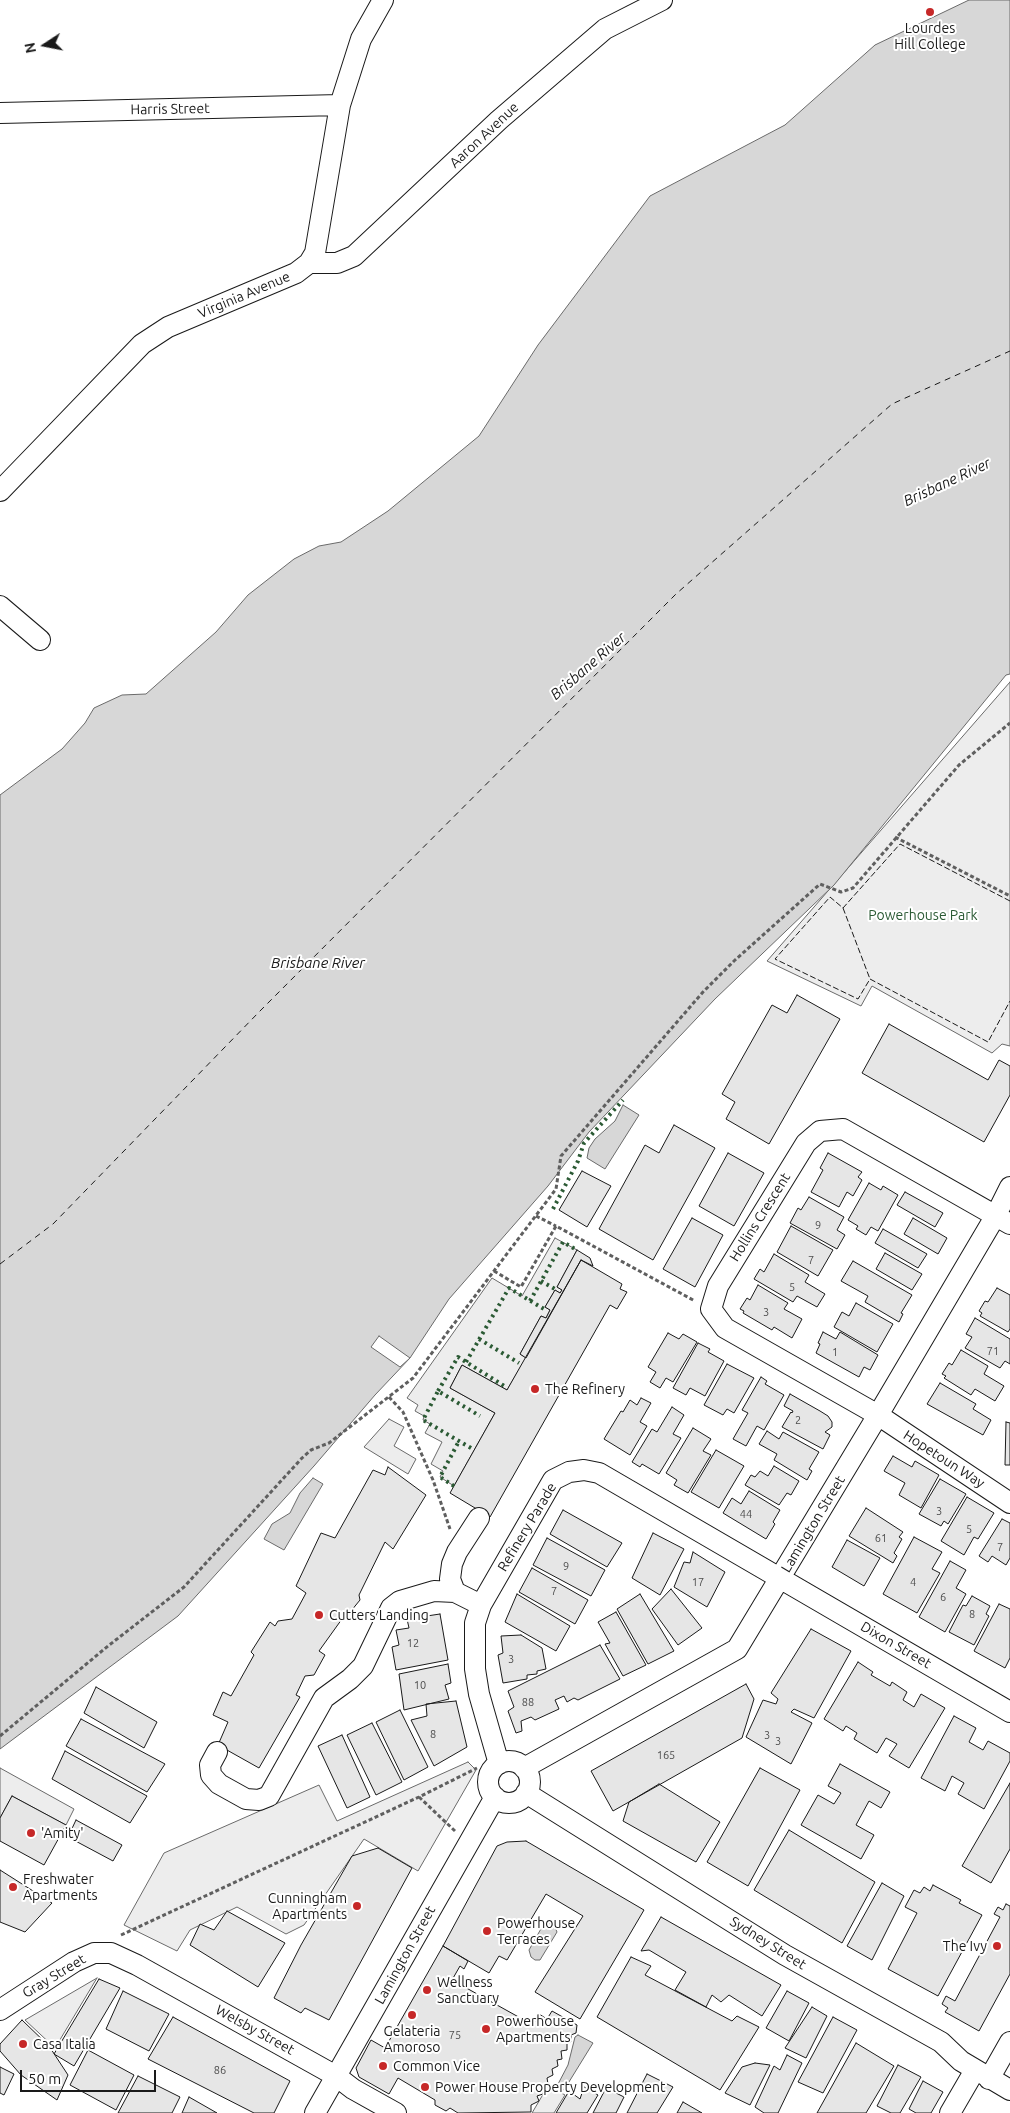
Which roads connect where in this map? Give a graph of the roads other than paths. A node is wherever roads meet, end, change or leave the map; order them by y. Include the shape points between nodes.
1 (383, 0) edge
2 (662, 0) edge
3 (340, 104) junction
4 (0, 113) edge
5 (309, 263) junction
6 (0, 491) edge
7 (0, 606) edge
8 (40, 640) dead end
9 (1010, 1187) edge
10 (1003, 1219) edge
11 (878, 1415) junction
12 (1010, 1503) edge
13 (479, 1518) dead end
14 (782, 1578) junction
15 (455, 1592) junction
16 (481, 1605) junction
17 (1010, 1712) edge
18 (217, 1752) dead end
19 (499, 1764) junction
20 (524, 1768) junction
21 (526, 1793) junction
22 (495, 1797) junction
23 (111, 1953) joint
24 (0, 2010) edge
25 (1010, 2042) edge
26 (982, 2074) junction
27 (336, 2076) junction
28 (1010, 2090) edge
29 (315, 2113) edge
30 (396, 2113) edge
31 (950, 2113) edge

1 - 3 street via 361,39
2 - 5 street, Aaron Avenue via 604,29 499,120 354,256 337,263
3 - 4 street, Harris Street
3 - 5 street via 315,253
5 - 6 street, Virginia Avenue via 296,273 168,327 142,344
7 - 8 street
9 - 10 street, Lamington Street
10 - 11 street, Lamington Street
10 - 11 street, Hollins Crescent via 843,1129 820,1131 806,1143 723,1277 711,1310 725,1328
11 - 12 street, Hopetoun Way
11 - 14 street, Lamington Street
13 - 15 street via 452,1564 450,1579
14 - 16 street, Refinery Parade via 599,1473 584,1470 569,1472 553,1480
14 - 17 street, Dixon Street
14 - 20 street, Lamington Street via 737,1649
15 - 16 street
15 - 18 street via 434,1591 400,1601 391,1608 363,1666 324,1698 269,1796 259,1800 246,1799 219,1784 211,1775 210,1765
16 - 19 street, Refinery Parade via 475,1623 475,1669
19 - 20 street via 512,1761
19 - 22 street via 488,1779 488,1786
20 - 21 street via 530,1780
21 - 22 street via 518,1801 511,1802
21 - 26 street, Sydney Street via 785,1955 941,2042 961,2061
22 - 27 street, Lamington Street
23 - 24 street, Gray Street via 94,1953 74,1962
23 - 27 street, Welsby Street
25 - 26 street
26 - 28 street, Sydney Street
26 - 31 street
27 - 29 street, Lamington Street
27 - 30 street, Welsby Street

